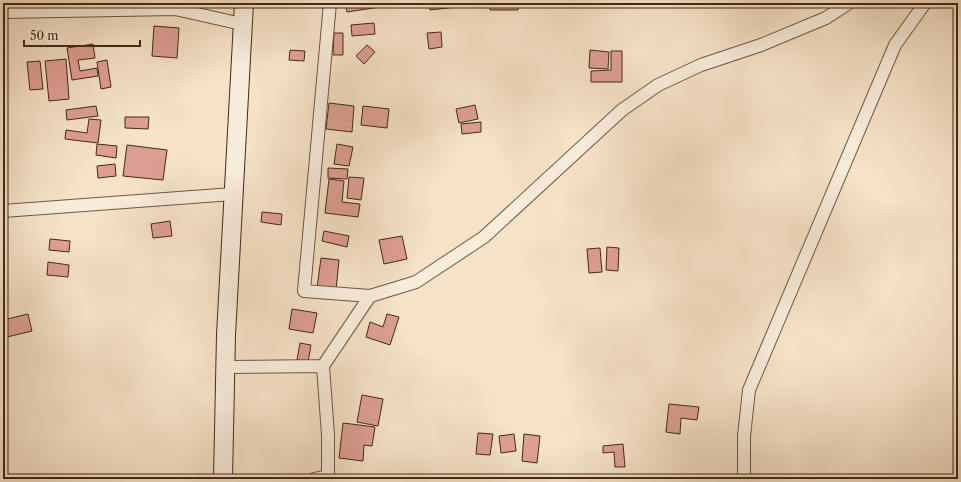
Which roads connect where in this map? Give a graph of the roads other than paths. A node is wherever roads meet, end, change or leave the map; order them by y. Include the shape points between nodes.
1 (244, 3) edge
2 (330, 3) edge
3 (849, 3) edge
4 (925, 3) edge
5 (3, 12) edge
6 (242, 24) junction
7 (234, 194) junction
8 (3, 211) edge
9 (370, 296) junction
10 (323, 366) junction
11 (226, 367) junction
12 (223, 479) edge
13 (314, 479) edge
14 (744, 479) edge

1 - 6 main road
2 - 9 street via 304,291
3 - 9 street via 826,18 761,45 701,64 658,85 622,110 484,237 416,282
4 - 14 street via 895,45 749,390 744,436
5 - 6 street via 175,9
6 - 7 main road
7 - 8 street
7 - 11 main road
9 - 10 street
10 - 11 street
10 - 13 street via 328,476
11 - 12 main road

